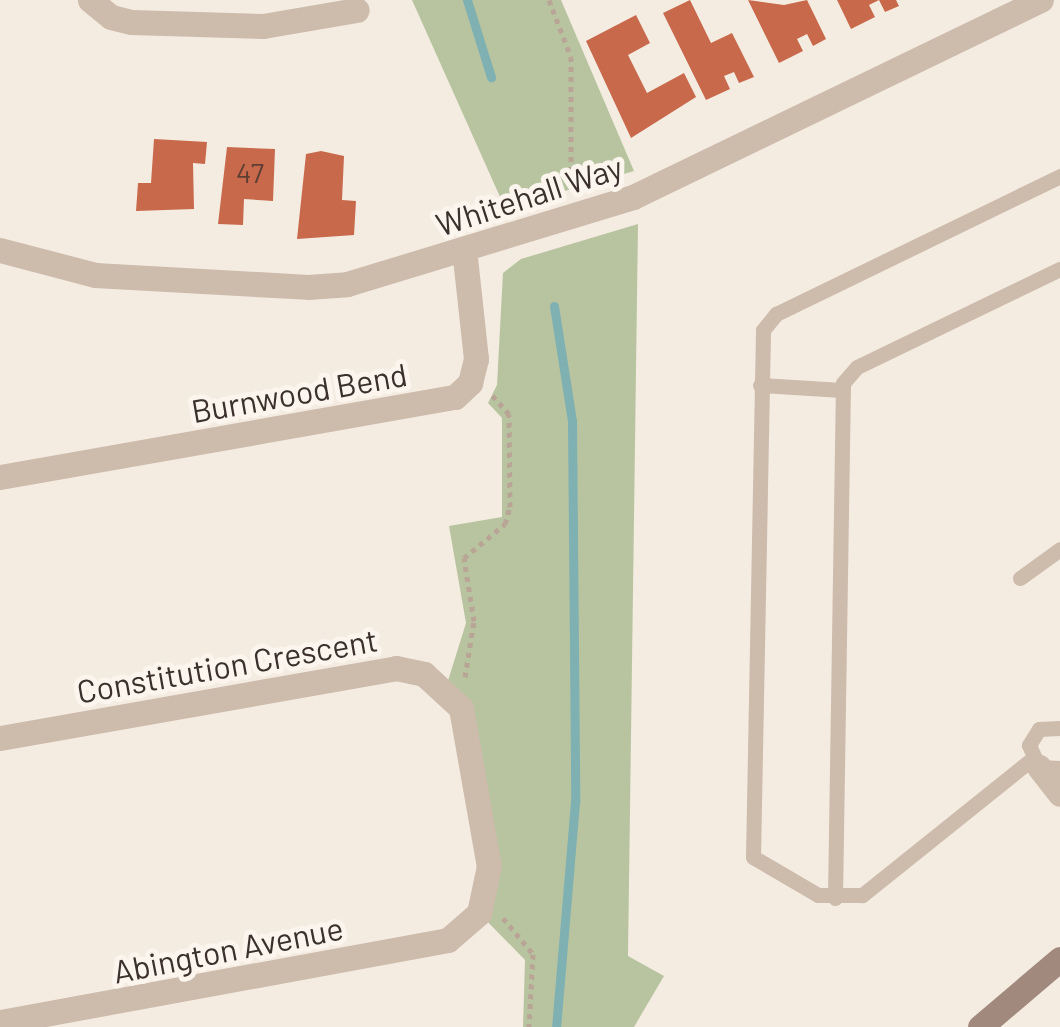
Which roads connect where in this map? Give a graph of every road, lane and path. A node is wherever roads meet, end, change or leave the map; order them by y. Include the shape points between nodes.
1 (90, 0) edge
2 (548, 0) edge
3 (1040, 0) edge
4 (357, 10) dead end
5 (1060, 176) edge
6 (577, 214) junction
7 (464, 249) junction
8 (0, 250) edge
9 (1060, 268) edge
10 (493, 384) dead end
11 (760, 385) junction
12 (842, 390) junction
13 (0, 477) edge
14 (1060, 549) edge
15 (1020, 578) dead end
16 (469, 694) dead end
17 (1060, 728) edge
18 (0, 738) edge
19 (1044, 765) edge
20 (1060, 794) edge
21 (835, 898) junction
22 (502, 908) dead end
23 (466, 930) joint
24 (1060, 959) edge
25 (122, 1014) edge
26 (0, 1022) edge
27 (530, 1027) edge
28 (980, 1027) edge

1 - 4 street via 111,17 150,22 263,26
2 - 6 path via 571,57 569,179
3 - 6 street, Whitehall Way via 741,148
5 - 11 lane via 776,314 761,338
6 - 7 street, Whitehall Way
7 - 8 street, Whitehall Way via 348,284 308,288 96,275
7 - 13 street, Burnwood Bend via 476,359 470,383 454,398
9 - 12 lane via 857,367
10 - 16 path via 491,394 508,414 510,507 505,524 464,558 474,621 464,678
11 - 12 lane
11 - 21 lane via 753,857 803,888
12 - 21 lane
14 - 15 lane
17 - 19 lane via 1034,733
18 - 23 street, Constitution Crescent via 396,668 424,674 460,708 488,866 488,894
19 - 20 street
19 - 21 lane via 875,889
22 - 27 path via 504,920 530,942 533,954
23 - 25 street, Abington Avenue via 448,940
24 - 28 street
25 - 26 street, Abington Avenue

